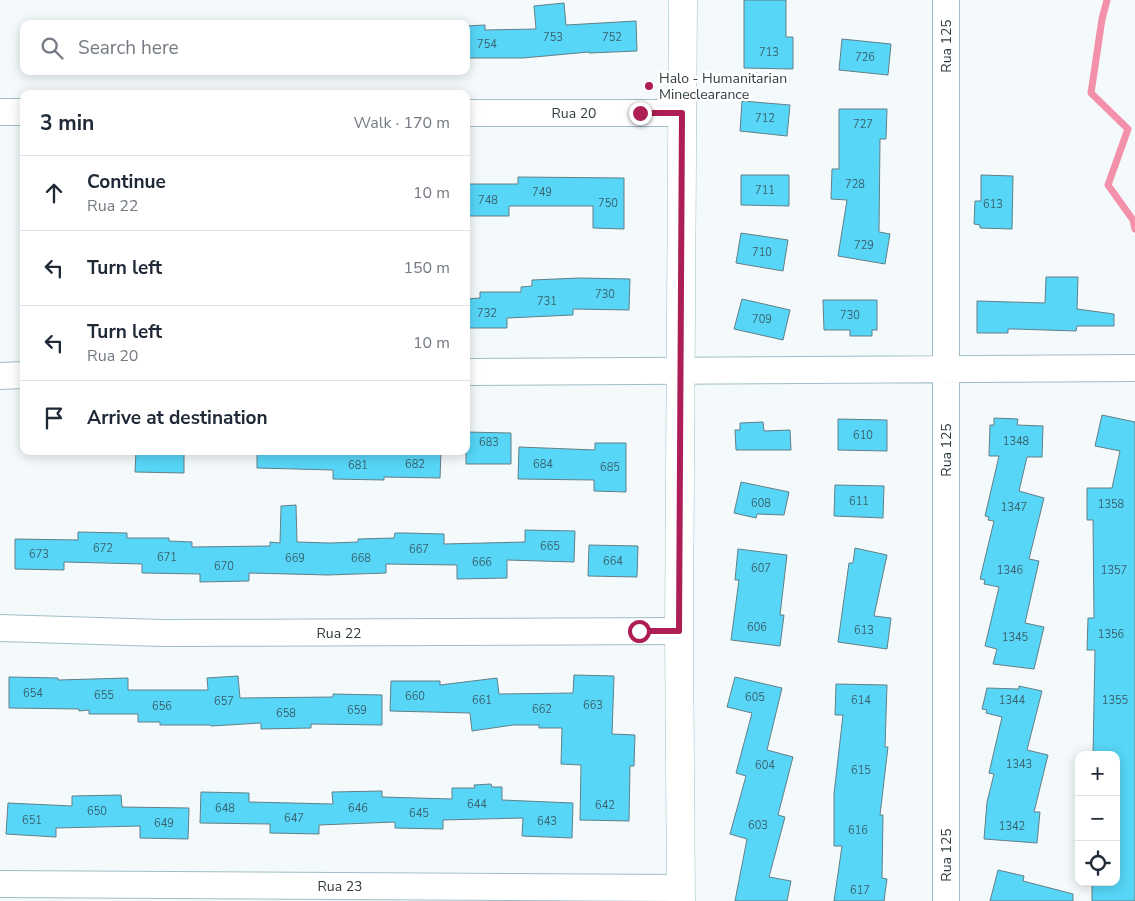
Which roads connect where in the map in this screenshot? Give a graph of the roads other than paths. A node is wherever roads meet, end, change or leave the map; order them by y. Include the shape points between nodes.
1 (683, 0) edge
2 (946, 0) edge
3 (0, 112) edge
4 (20, 112) edge
5 (470, 112) edge
6 (682, 113) junction
7 (1135, 368) edge
8 (946, 369) junction
9 (681, 370) junction
10 (470, 372) edge
11 (20, 375) edge
12 (0, 376) edge
13 (0, 628) edge
14 (679, 631) junction
15 (0, 884) edge
16 (681, 894) edge
17 (946, 901) edge

1 - 6 street
2 - 8 street, Rua 125
3 - 4 street
5 - 6 street, Rua 20
6 - 9 street
7 - 8 street
8 - 9 street
8 - 17 street, Rua 125
9 - 10 street
9 - 14 street
11 - 12 street
13 - 14 street, Rua 22 via 162,634
14 - 16 street
15 - 16 street, Rua 23

